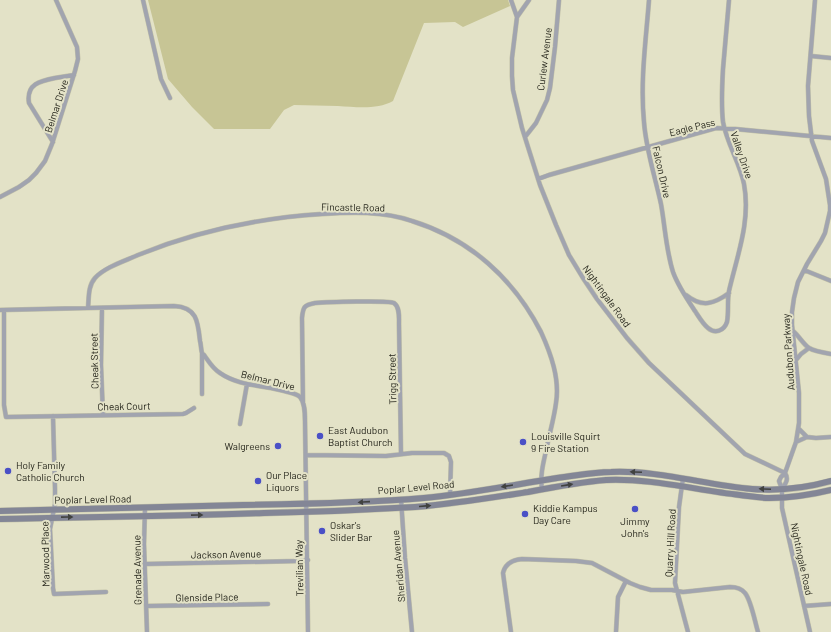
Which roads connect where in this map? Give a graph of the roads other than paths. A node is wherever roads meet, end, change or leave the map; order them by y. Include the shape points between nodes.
1 (56, 0) edge
2 (142, 0) edge
3 (511, 0) edge
4 (528, 0) edge
5 (558, 0) edge
6 (649, 0) edge
7 (729, 0) edge
8 (816, 0) edge
9 (517, 18) junction
10 (811, 56) junction
11 (831, 58) edge
12 (74, 75) junction
13 (170, 98) dead end
14 (725, 128) junction
15 (811, 136) junction
16 (526, 137) junction
17 (831, 138) edge
18 (53, 142) junction
19 (648, 148) junction
20 (538, 179) junction
21 (0, 197) edge
22 (830, 211) edge
23 (804, 270) junction
24 (831, 281) edge
25 (683, 293) junction
26 (729, 293) junction
27 (88, 308) junction
28 (102, 308) junction
29 (2, 310) edge
30 (717, 331) joint
31 (793, 331) junction
32 (809, 348) junction
33 (202, 353) junction
34 (831, 354) edge
35 (796, 360) junction
36 (247, 384) junction
37 (202, 394) dead end
38 (303, 403) junction
39 (194, 408) dead end
40 (102, 415) junction
41 (53, 416) junction
42 (240, 424) dead end
43 (799, 429) junction
44 (831, 436) edge
45 (807, 437) junction
46 (796, 442) junction
47 (401, 454) junction
48 (306, 455) junction
49 (785, 473) junction
50 (684, 478) junction
51 (541, 481) junction
52 (831, 481) edge
53 (682, 486) junction
54 (542, 489) junction
55 (782, 489) junction
56 (831, 490) edge
57 (450, 495) junction
58 (782, 497) junction
59 (401, 499) junction
60 (306, 504) junction
61 (145, 508) junction
62 (401, 508) junction
63 (53, 510) junction
64 (0, 511) edge
65 (306, 512) junction
66 (144, 516) junction
67 (52, 518) junction
68 (0, 519) edge
69 (308, 560) junction
70 (145, 564) junction
71 (626, 581) junction
72 (677, 591) junction
73 (106, 592) dead end
74 (268, 604) dead end
75 (831, 604) edge
76 (146, 606) junction
77 (804, 606) junction
78 (147, 632) edge
79 (308, 632) edge
80 (412, 632) edge
81 (511, 632) edge
82 (616, 632) edge
83 (688, 632) edge
84 (758, 632) edge
85 (810, 632) edge

1 - 12 street, Belmar Drive via 78,49
2 - 13 street via 161,79
3 - 9 street
4 - 9 street
5 - 16 street, Curlew Avenue via 550,88 536,123
6 - 19 street, Falcon Drive via 642,83
7 - 14 street, Valley Drive via 722,91
8 - 10 street, Audubon Parkway
9 - 16 street, Nightingale Road via 512,76 515,99
10 - 11 street
10 - 15 street, Audubon Parkway via 808,97
12 - 18 street, Belmar Drive
12 - 18 street via 42,81 29,92 29,103
14 - 15 street, Eagle Pass
14 - 19 street, Eagle Pass via 716,128
14 - 26 street, Valley Drive via 742,178 746,199 744,227
15 - 17 street, Eagle Pass
15 - 22 street, Audubon Parkway via 826,179
16 - 20 street, Nightingale Road
18 - 21 street, Belmar Drive via 45,161 36,173
19 - 20 street, Eagle Pass
19 - 25 street, Falcon Drive via 661,206 668,254
20 - 49 street, Nightingale Road via 569,255 590,290 627,338 649,363 745,454
22 - 23 street, Audubon Parkway via 823,237
23 - 24 street
23 - 31 street, Audubon Parkway via 794,298
25 - 26 street via 692,300 711,303
25 - 30 street, Falcon Drive via 706,326
26 - 30 street, Valley Drive via 726,323
27 - 28 street
27 - 29 street
27 - 51 street, Fincastle Road via 90,286 104,271 148,251 212,231 281,218 336,213 391,216 432,228 467,247 513,288 545,342 555,374 557,402
28 - 33 street via 185,308 194,314 199,328
28 - 40 street, Cheak Street
29 - 41 street, Cheak Court via 6,417
31 - 32 street
31 - 35 street, Audubon Parkway
32 - 34 street
32 - 35 street
33 - 36 street, Belmar Drive via 220,374
33 - 37 street
35 - 43 street, Audubon Parkway
36 - 38 street, Belmar Drive via 293,394 300,397
36 - 42 street
38 - 47 street, Trigg Street via 304,308 315,302 392,302 398,311 399,324
38 - 48 street, Belmar Drive
39 - 40 street, Cheak Court via 183,414
40 - 41 street, Cheak Court
41 - 63 street via 56,489
43 - 45 street
43 - 46 street, Audubon Parkway
44 - 45 street
45 - 46 street
46 - 49 street, Audubon Parkway
47 - 48 street
47 - 57 street via 446,454 451,462
48 - 60 street, Belmar Drive
49 - 55 street, Audubon Parkway via 779,481
49 - 55 street, Audubon Parkway via 788,476 787,482
50 -> 51 main road, Poplar Level Road via 623,471
50 - 53 street, Quarry Hill Road
55 -> 50 main road, Poplar Level Road via 753,489
51 - 54 street, Fincastle Road
51 -> 57 main road, Poplar Level Road
52 - 55 main road, Poplar Level Road
54 -> 53 main road, Poplar Level Road via 613,480
53 - 58 main road, Poplar Level Road via 756,497
53 - 72 street, Quarry Hill Road via 675,574
62 -> 54 main road, Poplar Level Road via 464,502
55 - 58 street, Nightingale Road
56 - 58 main road, Poplar Level Road
57 - 59 main road, Poplar Level Road
58 - 77 street, Nightingale Road via 782,508
59 -> 60 main road, Poplar Level Road
59 - 62 street, Sheridan Avenue
60 - 61 main road, Poplar Level Road
60 - 65 street, Trevilian Way
61 - 63 main road, Poplar Level Road
61 - 66 street, Grenade Avenue
62 - 65 main road, Poplar Level Road
62 - 80 street, Sheridan Avenue
63 - 64 main road, Poplar Level Road
63 - 67 street, Marwood Place
66 -> 65 main road, Poplar Level Road
65 - 69 street, Trevilian Way
67 -> 66 main road, Poplar Level Road
66 - 70 street, Grenade Avenue
67 - 68 main road, Poplar Level Road
67 - 73 street, Marwood Place via 50,529 54,594
69 - 70 street, Jackson Avenue
69 - 79 street, Trevilian Way
70 - 76 street, Grenade Avenue
71 - 72 street via 652,590
71 - 81 street via 585,562 517,559 509,562 503,574
71 - 82 street via 618,597
72 - 83 street, Quarry Hill Road
72 - 84 street via 730,587 742,590 749,599
74 - 76 street, Glenside Place
75 - 77 street
76 - 78 street, Grenade Avenue
77 - 85 street, Nightingale Road

